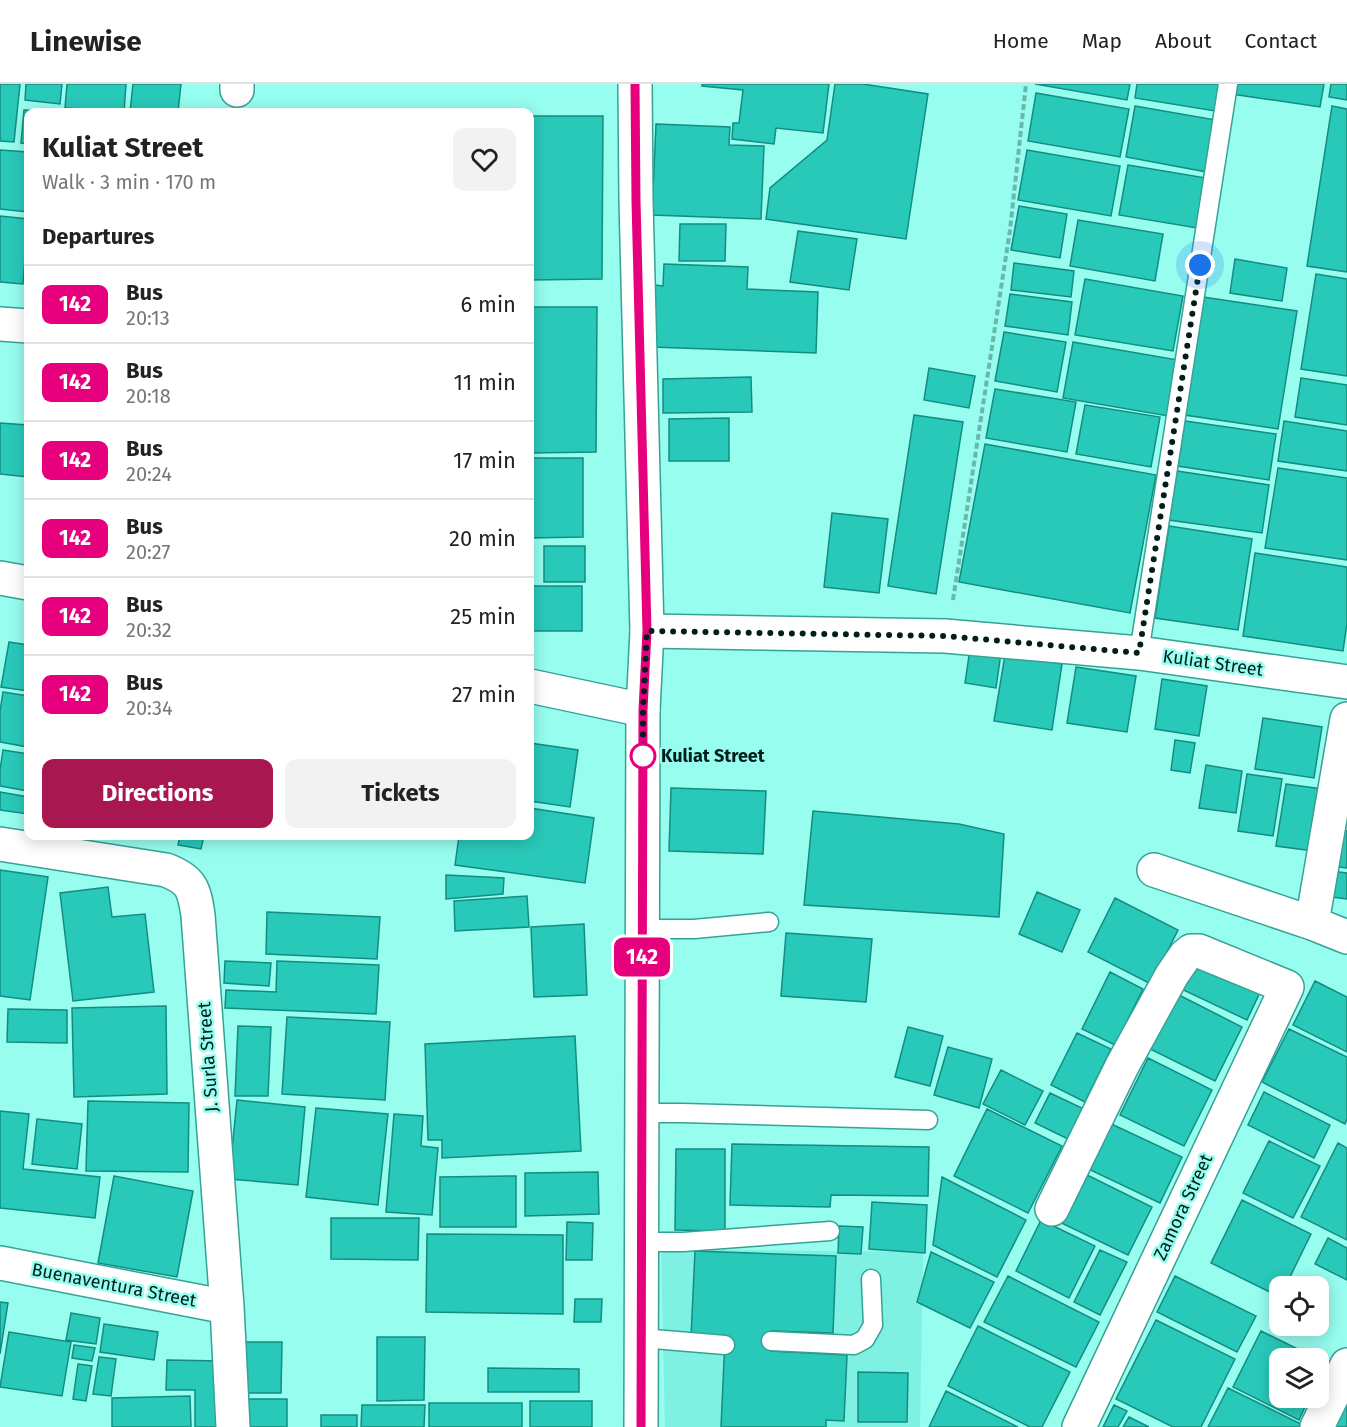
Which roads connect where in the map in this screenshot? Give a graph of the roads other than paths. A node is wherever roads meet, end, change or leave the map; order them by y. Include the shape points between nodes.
1 (635, 84) edge
2 (1228, 84) edge
3 (0, 324) edge
4 (24, 326) edge
5 (0, 578) edge
6 (24, 582) edge
7 (647, 631) junction
8 (1139, 653) junction
9 (1347, 682) edge
10 (534, 687) edge
11 (643, 710) junction
12 (1347, 718) edge
13 (0, 844) edge
14 (1154, 870) dead end
15 (769, 922) dead end
16 (1312, 923) junction
17 (642, 929) junction
18 (1347, 937) edge
19 (642, 1113) junction
20 (928, 1120) dead end
21 (1052, 1209) dead end
22 (830, 1231) dead end
23 (641, 1242) junction
24 (0, 1263) edge
25 (872, 1279) dead end
26 (227, 1307) junction
27 (641, 1338) junction
28 (771, 1341) dead end
29 (725, 1345) dead end
30 (1347, 1365) edge
31 (233, 1427) edge
32 (641, 1427) edge
33 (1079, 1427) edge
34 (1317, 1427) edge

1 - 7 street
2 - 8 lane
3 - 4 street
5 - 6 street
7 - 8 street, Kuliat Street via 945,636
7 - 11 street
8 - 9 street, Kuliat Street
10 - 11 street
11 - 17 street
12 - 16 street
13 - 26 street, J. Surla Street via 166,870 180,875 191,886 198,915
14 - 16 street
15 - 17 lane
16 - 18 street
17 - 19 street
19 - 20 lane
19 - 23 street
21 - 33 street, Zamora Street via 1122,1066 1185,956 1199,951 1287,987
22 - 23 lane
23 - 27 street
24 - 26 street, Buenaventura Street
25 - 28 lane via 873,1325 865,1339 854,1346
26 - 31 street, J. Surla Street
27 - 29 lane
27 - 32 street
30 - 34 street

